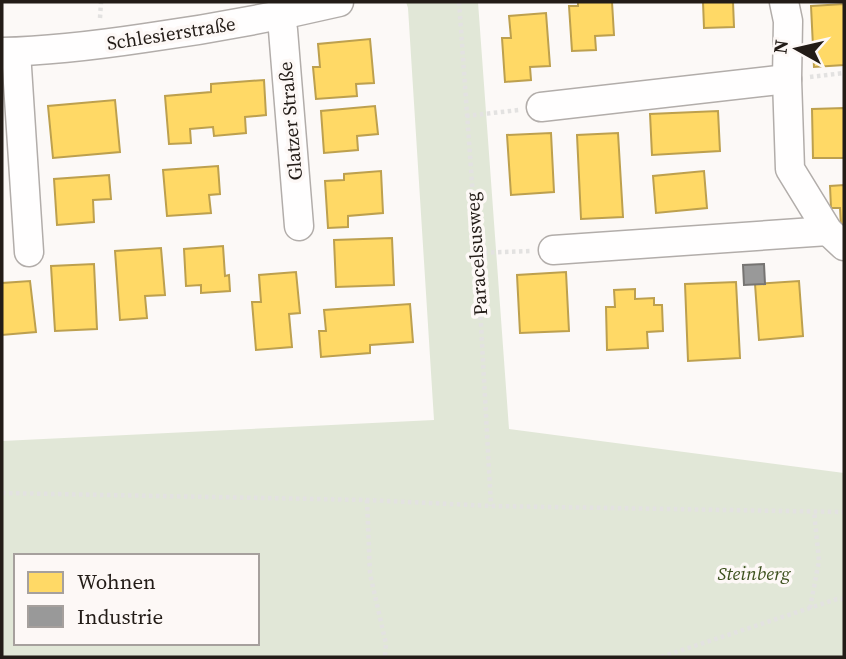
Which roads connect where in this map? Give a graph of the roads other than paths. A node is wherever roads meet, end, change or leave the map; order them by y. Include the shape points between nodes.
1 (339, 2) edge
2 (784, 2) edge
3 (280, 16) junction
4 (9, 52) edge
5 (787, 79) junction
6 (541, 107) road end
7 (299, 226) dead end
8 (836, 239) edge
9 (553, 250) road end
10 (29, 251) dead end

1 - 3 street, Schlesierstraße
2 - 5 street
3 - 4 street, Schlesierstraße via 183,33
3 - 7 street, Glatzer Straße
4 - 10 street
5 - 6 street
5 - 8 street via 790,170
8 - 9 street

